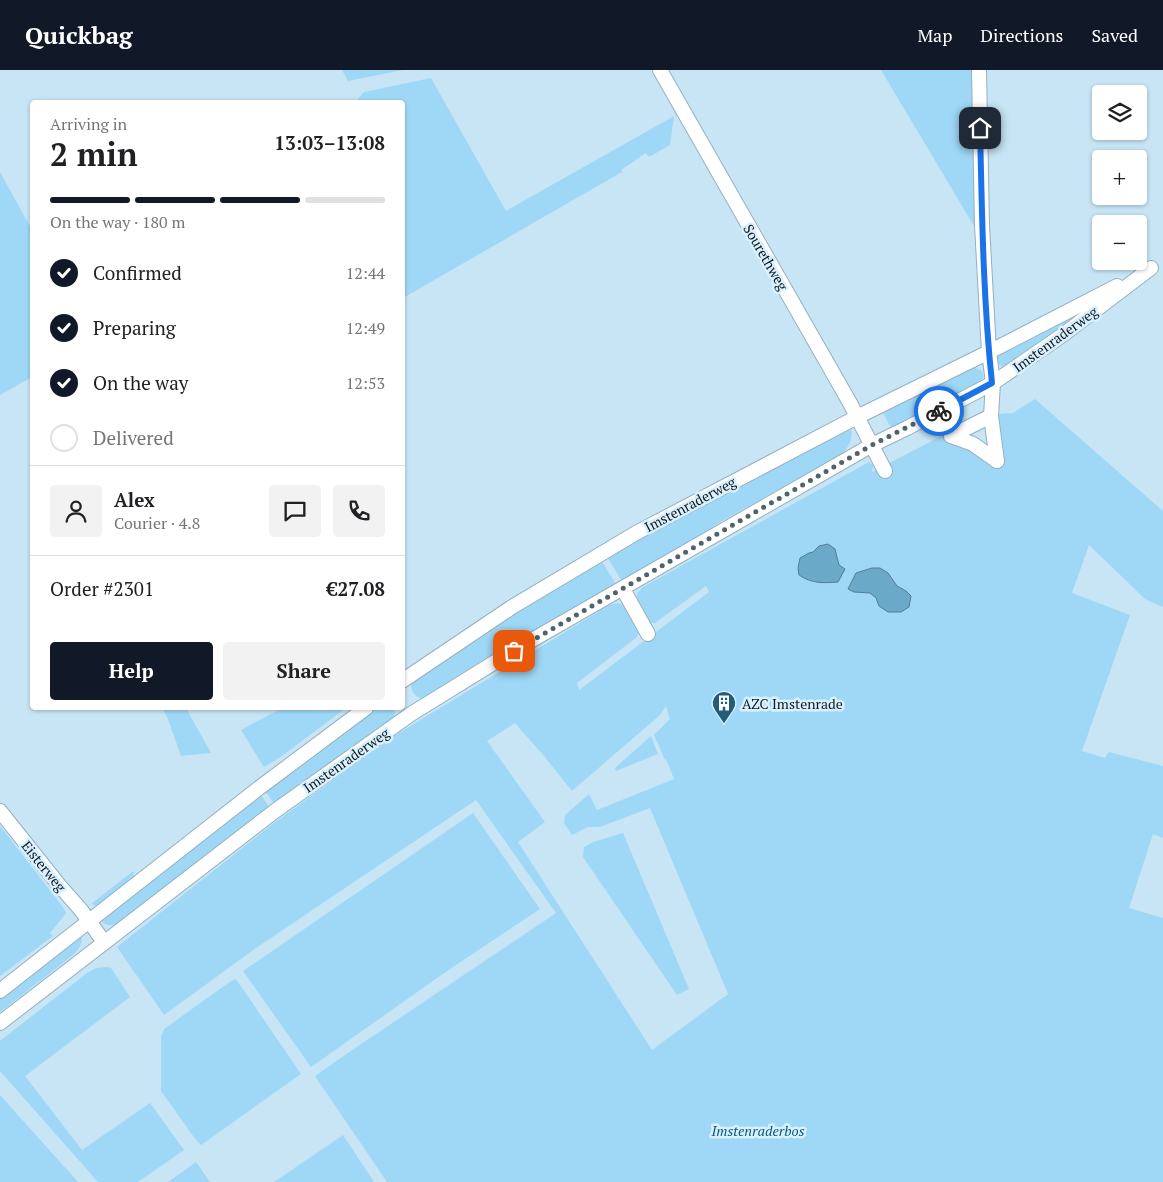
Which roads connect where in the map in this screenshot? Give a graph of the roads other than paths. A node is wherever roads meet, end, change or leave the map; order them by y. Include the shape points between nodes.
1 (660, 70) edge
2 (979, 70) edge
3 (1157, 265) edge
4 (989, 352) junction
5 (992, 383) junction
6 (991, 416) dead end
7 (857, 417) junction
8 (872, 445) junction
9 (885, 471) dead end
10 (622, 588) junction
11 (648, 634) dead end
12 (405, 679) edge
13 (363, 710) edge
14 (0, 810) edge
15 (89, 922) junction
16 (104, 942) junction
17 (0, 991) edge
18 (0, 1023) edge

1 - 7 street, Sourethweg
2 - 4 street
3 - 4 street, Imstenraderweg
3 - 5 street, Imstenraderweg
4 - 5 street
4 - 7 street, Imstenraderweg
5 - 6 street
5 - 8 street, Imstenraderweg
7 - 8 street, Sourethweg
7 - 12 street, Imstenraderweg via 610,548 512,607
8 - 9 street, Sourethweg
8 - 10 street, Imstenraderweg
10 - 11 street
10 - 16 street, Imstenraderweg via 411,714 275,811
13 - 15 street, Imstenraderweg
14 - 15 street, Eisterweg
15 - 16 street, Eisterweg
15 - 17 street, Imstenraderweg
16 - 18 street, Imstenraderweg

